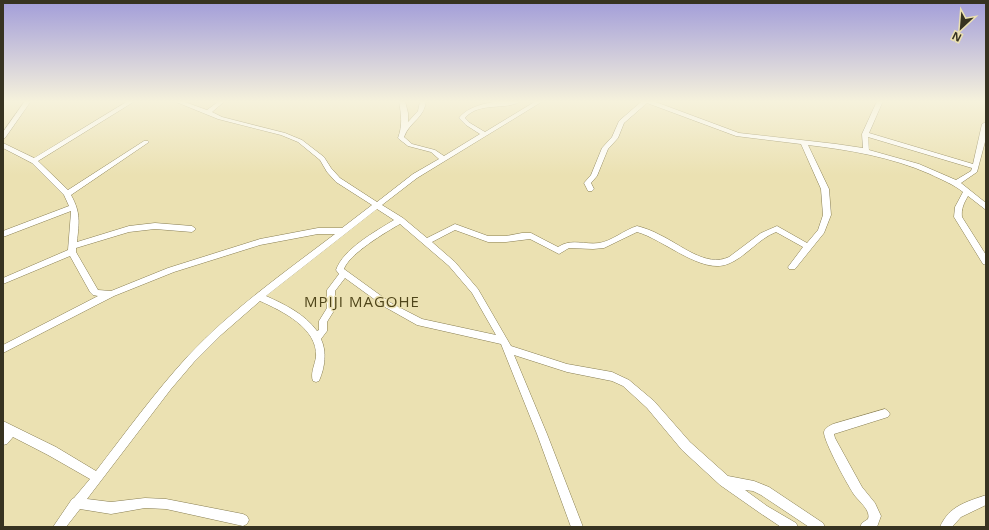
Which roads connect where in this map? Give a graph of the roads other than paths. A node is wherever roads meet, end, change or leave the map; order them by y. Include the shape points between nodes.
1 (11, 126) edge
2 (91, 126) edge
3 (247, 126) edge
4 (404, 126) edge
5 (408, 126) edge
6 (472, 126) edge
7 (498, 126) edge
8 (620, 126) edge
9 (714, 126) edge
10 (869, 126) edge
11 (985, 126) edge
12 (404, 130) junction
13 (484, 134) junction
14 (865, 134) junction
15 (3, 137) edge
16 (146, 142) dead end
17 (803, 142) junction
18 (3, 145) edge
19 (866, 152) junction
20 (442, 158) junction
21 (34, 160) junction
22 (976, 167) junction
23 (956, 183) junction
24 (590, 189) dead end
25 (967, 191) junction
26 (67, 194) junction
27 (378, 204) junction
28 (74, 207) junction
29 (986, 207) edge
30 (400, 220) junction
31 (192, 229) dead end
32 (344, 231) junction
33 (3, 234) edge
34 (426, 242) junction
35 (809, 247) junction
36 (72, 249) junction
37 (986, 262) edge
38 (792, 267) dead end
39 (344, 273) junction
40 (3, 281) edge
41 (111, 294) junction
42 (259, 297) junction
43 (316, 338) junction
44 (506, 345) junction
45 (3, 349) edge
46 (316, 378) dead end
47 (885, 414) dead end
48 (8, 429) edge
49 (3, 440) edge
50 (97, 478) junction
51 (723, 480) junction
52 (986, 500) edge
53 (76, 503) junction
54 (243, 520) dead end
55 (59, 527) edge
56 (577, 527) edge
57 (791, 527) edge
58 (819, 527) edge
59 (866, 527) edge
60 (946, 527) edge

1 - 15 street
2 - 21 street
3 - 27 street via 300,141 322,159 338,180
4 - 12 street
5 - 12 street
6 - 13 street
7 - 13 street
8 - 24 street via 615,138 604,148 594,176 587,183
9 - 17 street via 738,135
10 - 14 street
11 - 22 street via 983,146
12 - 20 street via 401,138 403,141 433,151
13 - 20 street
14 - 19 street
14 - 22 street
16 - 26 street
17 - 19 street
17 - 35 street via 822,180 827,200 827,215 821,231
18 - 21 street
19 - 23 street via 917,166
20 - 27 street
21 - 26 street
22 - 23 street via 974,172
23 - 25 street
25 - 29 street
25 - 37 street via 960,202 958,217
26 - 28 street
27 - 30 street
27 - 32 street
28 - 33 street
28 - 36 street
30 - 34 street
30 - 39 street via 350,257 340,268
31 - 36 street via 155,226 129,229
32 - 41 street via 318,231 260,242 172,270
32 - 42 street
34 - 35 street via 455,227 488,239 531,236 559,251 565,246 575,244 600,246 642,230 700,260 714,263 724,262 777,229
34 - 44 street via 452,264 475,291
35 - 38 street
36 - 40 street
36 - 41 street via 93,290 96,293
39 - 43 street via 331,290 331,308 323,321 323,331
39 - 44 street via 393,308 420,322
41 - 45 street
42 - 43 street via 286,309
42 - 50 street via 191,359
43 - 46 street via 320,347
44 - 51 street via 569,369 609,375 625,382 640,393 685,445
44 - 56 street
47 - 59 street via 829,432 830,439 858,491 871,507 874,516 872,523
48 - 49 street
48 - 50 street
50 - 53 street
51 - 57 street
51 - 58 street via 754,486 765,491
52 - 60 street via 957,512
53 - 54 street via 111,508 145,503 166,504
53 - 55 street

